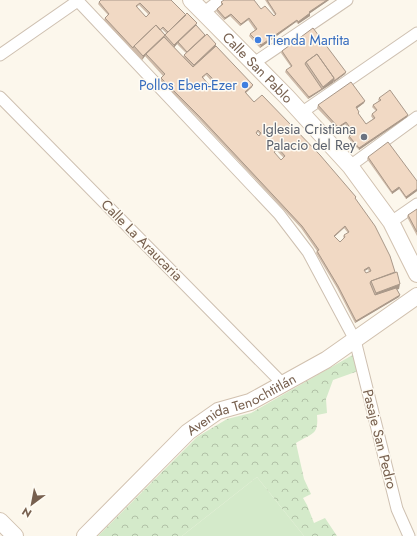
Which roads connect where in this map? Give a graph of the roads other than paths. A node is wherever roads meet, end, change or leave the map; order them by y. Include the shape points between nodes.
1 (78, 0) edge
2 (191, 0) edge
3 (220, 0) edge
4 (347, 0) edge
5 (203, 13) junction
6 (417, 33) edge
7 (0, 55) edge
8 (254, 63) junction
9 (0, 97) edge
10 (301, 113) junction
11 (417, 117) edge
12 (350, 166) junction
13 (417, 204) edge
14 (391, 222) junction
15 (417, 274) edge
16 (417, 296) edge
17 (356, 340) junction
18 (283, 384) junction
19 (0, 521) edge
20 (15, 536) edge
21 (85, 536) edge
22 (409, 536) edge

1 - 7 street
1 - 17 street, Pasaje San Pedro via 279,214 308,252
2 - 5 street, Calle San Pablo
3 - 5 street
4 - 8 street
5 - 8 street, Calle San Pablo
6 - 10 street
8 - 10 street, Calle San Pablo
9 - 18 street, Calle La Araucaria
10 - 12 street, Calle San Pablo
11 - 12 street
12 - 14 street, Calle San Pablo
13 - 14 street
14 - 15 street, Calle San Pablo
16 - 17 street, Avenida Tenochtitlán
17 - 18 street, Avenida Tenochtitlán
17 - 22 street, Pasaje San Pedro via 397,509
18 - 21 street, Avenida Tenochtitlán via 250,402 218,411 188,432
19 - 20 street

